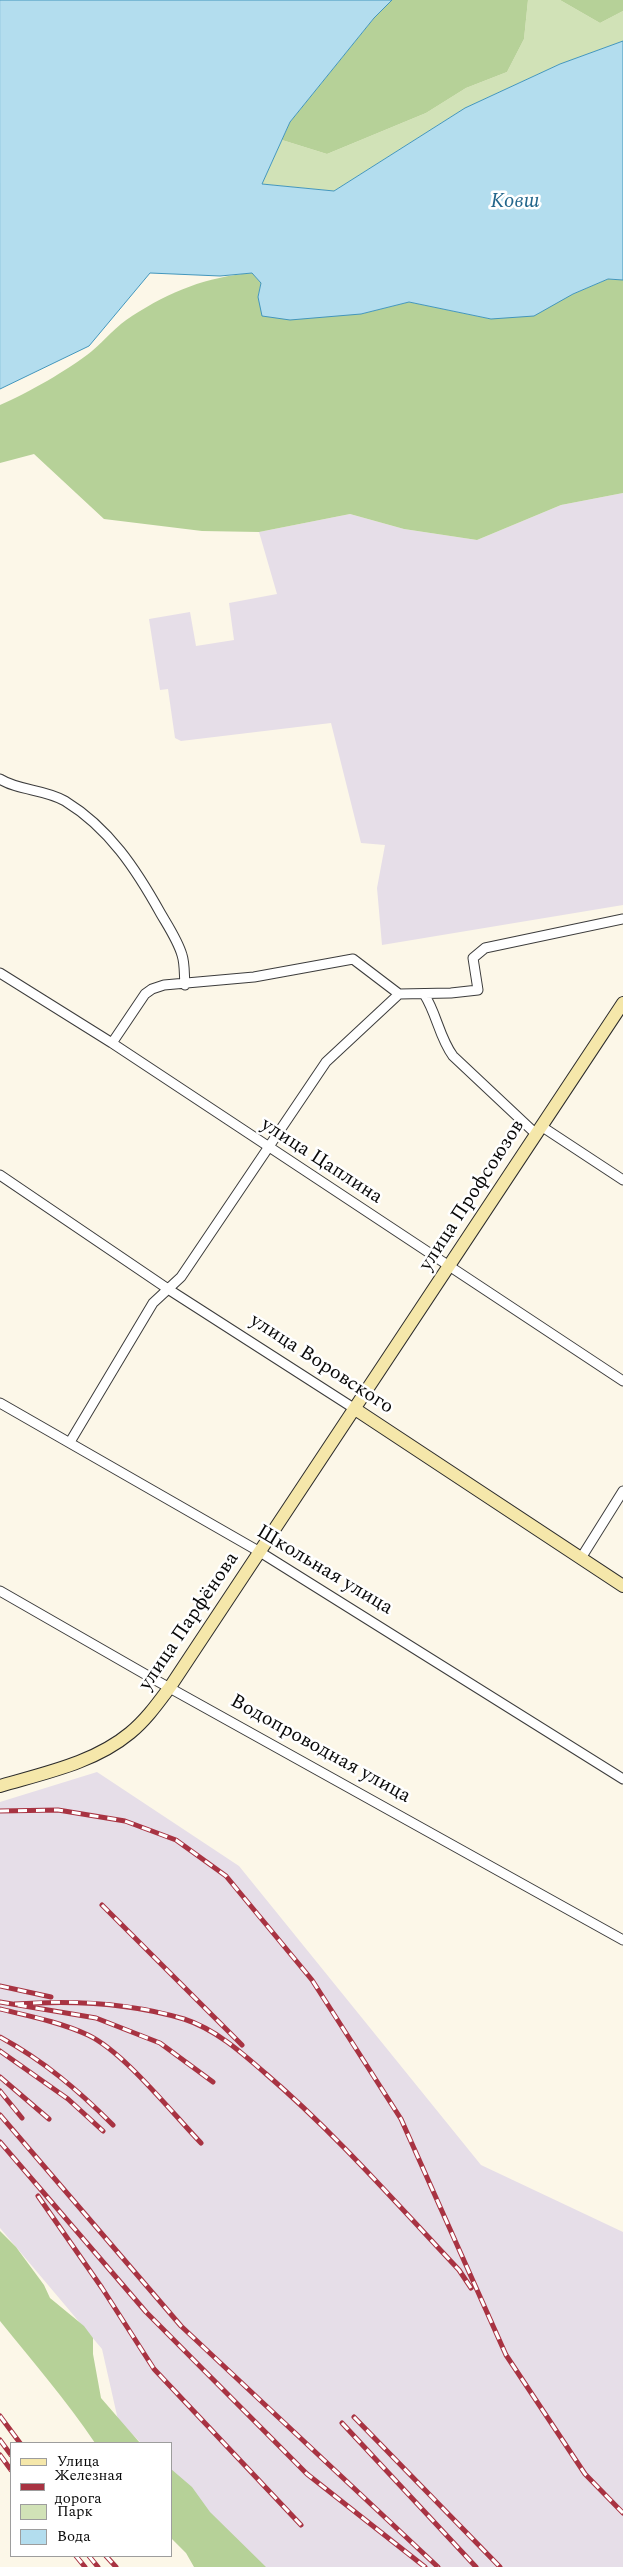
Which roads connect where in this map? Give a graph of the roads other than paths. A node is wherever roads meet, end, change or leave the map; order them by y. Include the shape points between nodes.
1 (0, 779) edge
2 (623, 919) edge
3 (0, 973) edge
4 (185, 985) junction
5 (399, 994) junction
6 (424, 994) junction
7 (623, 1003) edge
8 (112, 1043) junction
9 (539, 1130) junction
10 (267, 1148) junction
11 (0, 1175) edge
12 (623, 1180) edge
13 (449, 1268) junction
14 (168, 1289) junction
15 (623, 1381) edge
16 (0, 1403) edge
17 (355, 1409) junction
18 (70, 1442) junction
19 (623, 1491) edge
20 (260, 1552) junction
21 (581, 1558) junction
22 (623, 1586) edge
23 (0, 1591) edge
24 (170, 1687) junction
25 (623, 1779) edge
26 (0, 1786) edge
27 (623, 1940) edge

1 - 4 street via 9,785 63,800 98,826 118,847 138,874 182,955
2 - 6 street via 485,948 473,958 478,990
3 - 8 street, улица Цаплина
4 - 5 street via 254,977 353,959
4 - 8 street via 164,985 145,994
5 - 6 street
5 - 10 street via 326,1062
6 - 9 street via 453,1056
7 - 9 main road, улица Профсоюзов
8 - 10 street, улица Цаплина
9 - 12 street
9 - 13 main road, улица Профсоюзов
10 - 13 street, улица Цаплина
10 - 14 street via 181,1277
11 - 14 street, улица Воровского
13 - 15 street, улица Цаплина
13 - 17 main road, улица Профсоюзов
14 - 17 street, улица Воровского
14 - 18 street via 153,1303
16 - 18 street, Школьная улица
17 - 20 main road, улица Парфёнова
17 - 21 main road, улица Воровского
18 - 20 street, Школьная улица
19 - 21 street
20 - 24 main road, улица Парфёнова
20 - 25 street, Школьная улица
21 - 22 main road, улица Воровского
23 - 24 street, Водопроводная улица
24 - 26 main road, улица Парфёнова via 131,1733 110,1747 65,1767
24 - 27 street, Водопроводная улица

